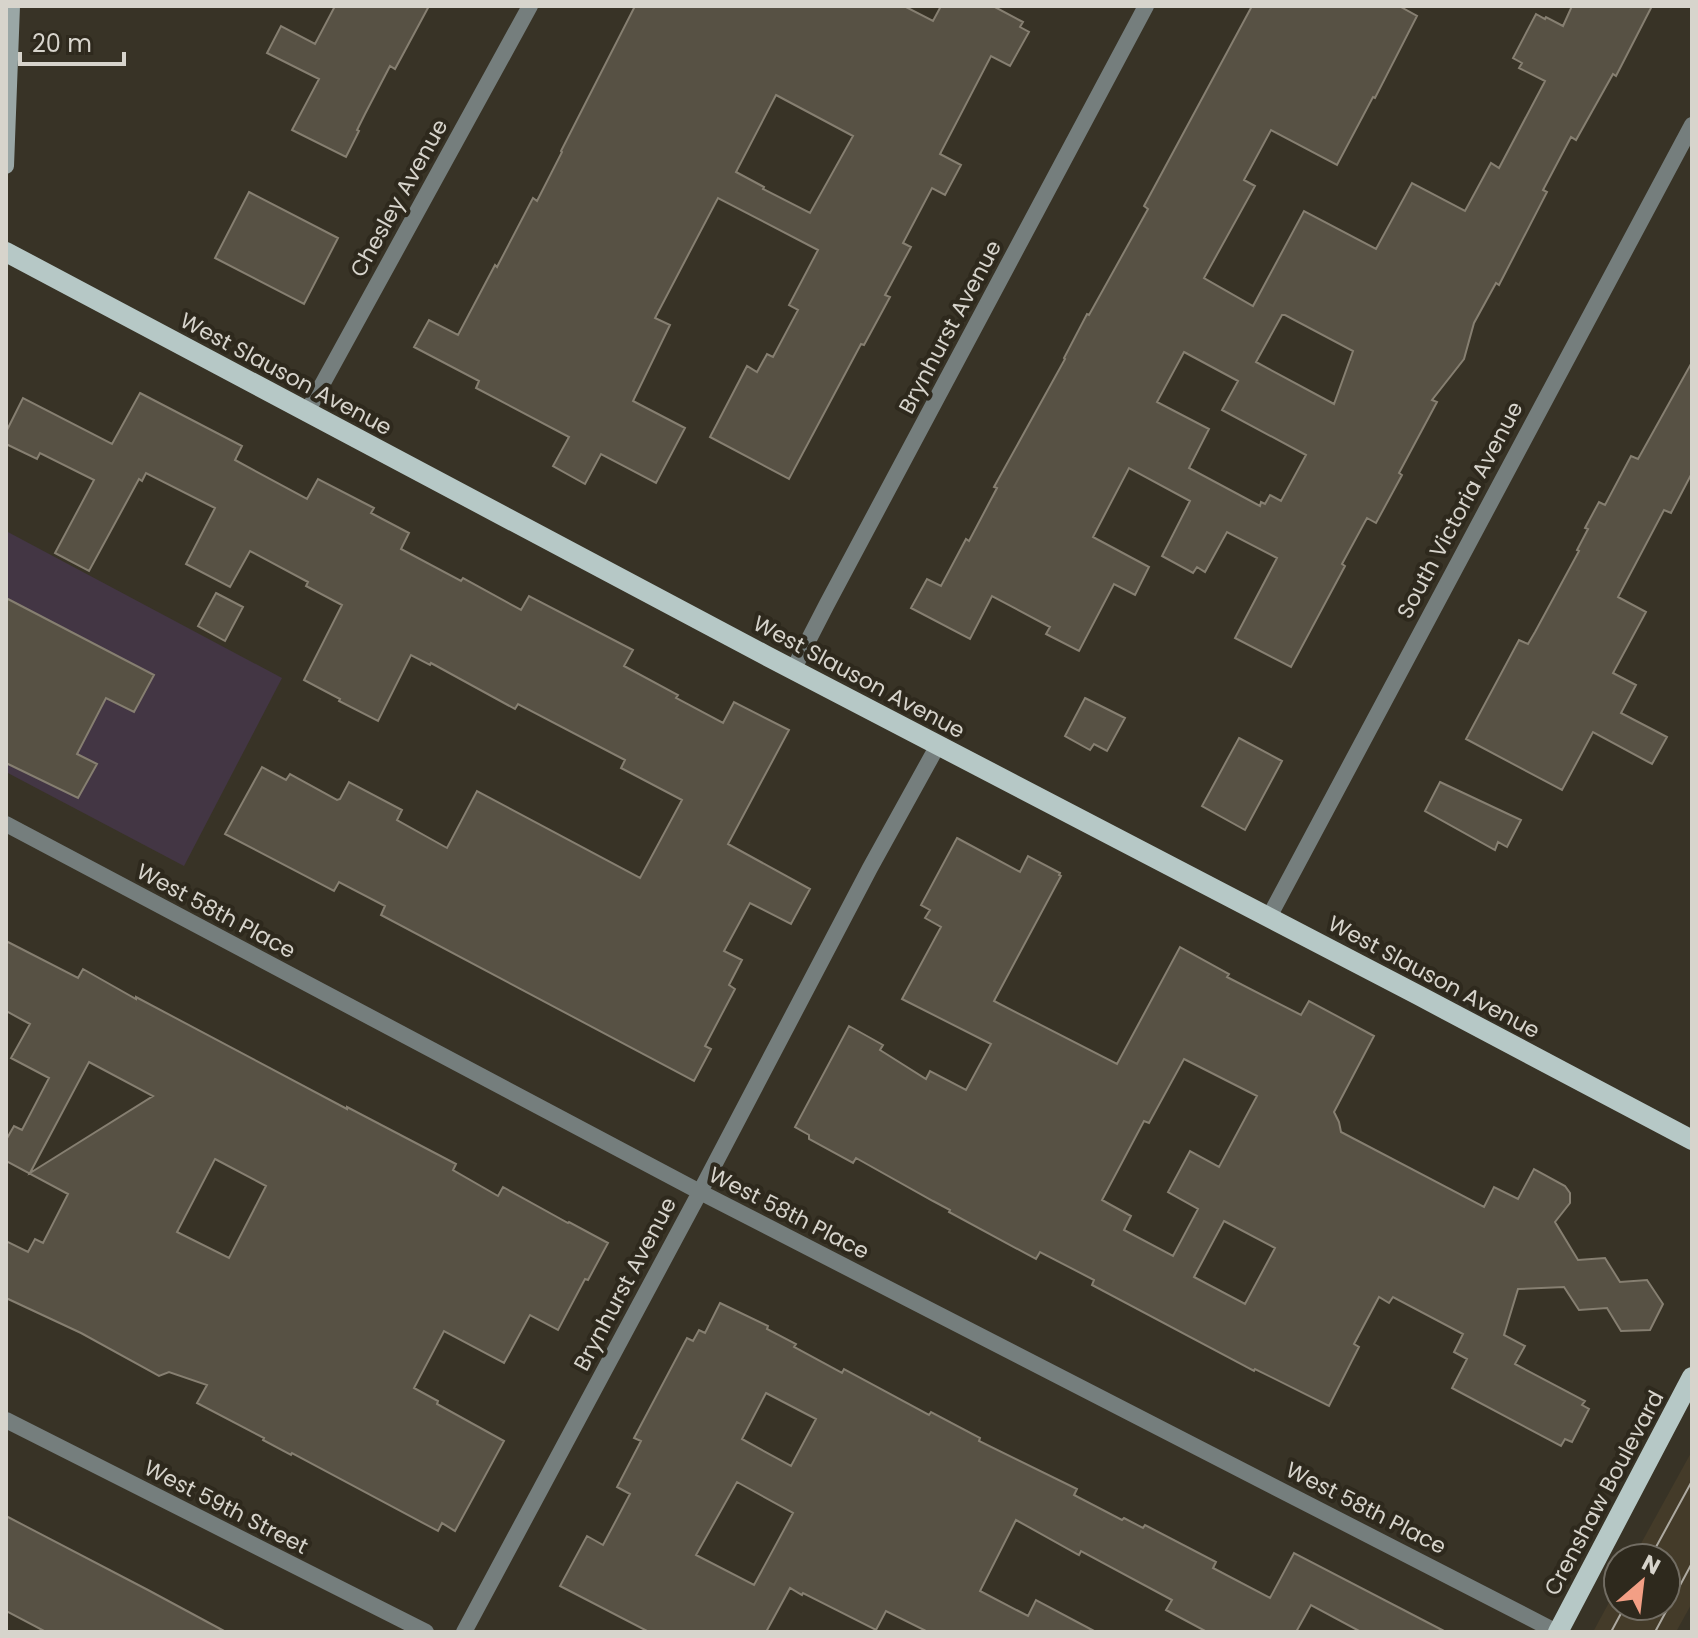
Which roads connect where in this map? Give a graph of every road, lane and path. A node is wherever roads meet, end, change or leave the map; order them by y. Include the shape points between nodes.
1 (12, 6) edge
2 (530, 6) edge
3 (1146, 6) edge
4 (1692, 125) edge
5 (6, 166) edge
6 (6, 252) edge
7 (307, 412) junction
8 (793, 670) junction
9 (938, 745) junction
10 (6, 824) edge
11 (1269, 917) junction
12 (1692, 1140) edge
13 (700, 1192) junction
14 (1692, 1377) edge
15 (6, 1420) edge
16 (426, 1632) edge
17 (464, 1632) edge
18 (1557, 1632) edge

1 - 5 street
2 - 7 street, Chesley Avenue
3 - 8 street, Brynhurst Avenue
4 - 11 street, South Victoria Avenue
6 - 7 main road, West Slauson Avenue
7 - 8 main road, West Slauson Avenue
8 - 9 main road, West Slauson Avenue
9 - 11 main road, West Slauson Avenue
9 - 13 street, Brynhurst Avenue
10 - 13 street, West 58th Place
11 - 12 main road, West Slauson Avenue
13 - 17 street, Brynhurst Avenue
13 - 18 street, West 58th Place
14 - 18 main road, Crenshaw Boulevard
15 - 16 street, West 59th Street

